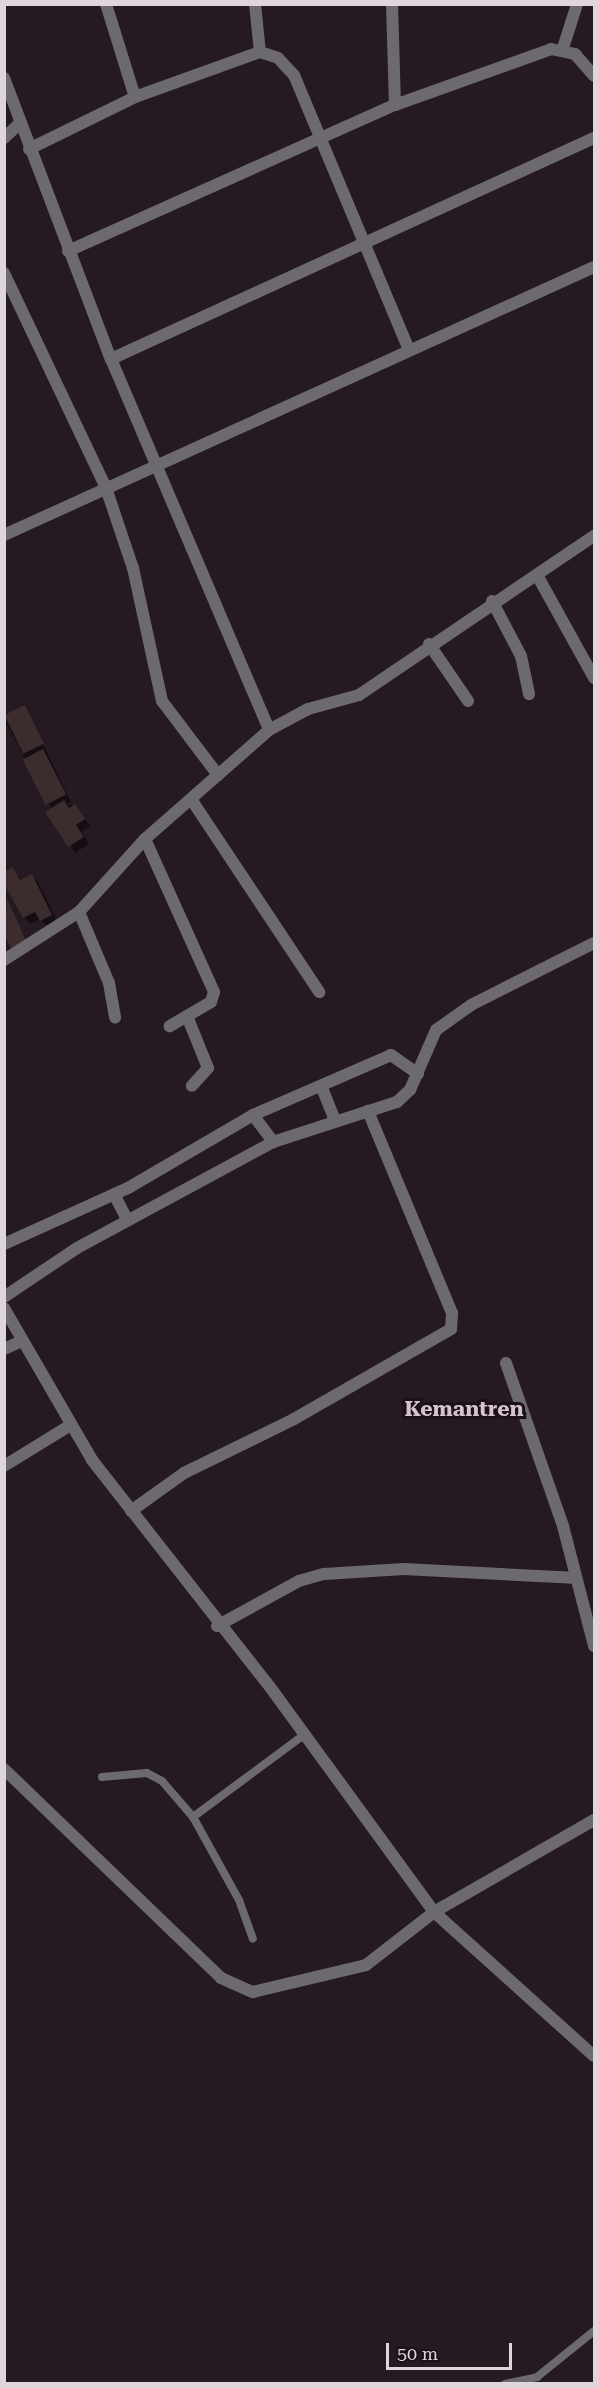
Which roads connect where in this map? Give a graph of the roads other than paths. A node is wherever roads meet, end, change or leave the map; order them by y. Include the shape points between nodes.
1 (106, 4) edge
2 (255, 4) edge
3 (392, 4) edge
4 (577, 4) edge
5 (563, 48) junction
6 (260, 52) junction
7 (594, 76) edge
8 (4, 78) edge
9 (135, 97) junction
10 (395, 105) junction
11 (20, 123) junction
12 (4, 138) edge
13 (594, 138) edge
14 (322, 140) junction
15 (29, 149) junction
16 (367, 245) junction
17 (68, 251) junction
18 (594, 267) edge
19 (4, 273) edge
20 (410, 350) junction
21 (111, 359) junction
22 (155, 467) junction
23 (106, 488) junction
24 (4, 535) edge
25 (594, 536) edge
26 (537, 575) junction
27 (492, 602) junction
28 (429, 644) junction
29 (594, 678) edge
30 (529, 694) dead end
31 (468, 701) dead end
32 (269, 730) junction
33 (218, 775) junction
34 (191, 799) junction
35 (145, 839) junction
36 (79, 912) junction
37 (594, 942) edge
38 (4, 960) edge
39 (319, 992) dead end
40 (187, 1016) junction
41 (115, 1017) dead end
42 (170, 1026) dead end
43 (414, 1070) junction
44 (192, 1086) dead end
45 (323, 1091) junction
46 (368, 1111) junction
47 (333, 1116) junction
48 (256, 1118) junction
49 (271, 1139) junction
50 (116, 1197) junction
51 (126, 1218) junction
52 (4, 1244) edge
53 (4, 1297) edge
54 (4, 1308) edge
55 (20, 1342) junction
56 (4, 1349) edge
57 (506, 1364) dead end
58 (69, 1426) junction
59 (4, 1467) edge
60 (131, 1511) junction
61 (573, 1578) junction
62 (217, 1626) junction
63 (594, 1646) edge
64 (305, 1734) junction
65 (4, 1769) edge
66 (102, 1777) dead end
67 (193, 1817) junction
68 (594, 1820) edge
69 (434, 1912) junction
70 (253, 1939) dead end
71 (594, 2056) edge
72 (594, 2331) edge
73 (505, 2384) edge

1 - 9 street
2 - 6 street
3 - 10 street
4 - 5 street
5 - 7 street via 586,63
5 - 10 street
6 - 9 street
6 - 14 street via 278,58 294,75
8 - 11 street
9 - 15 street
10 - 14 street
11 - 12 street
11 - 15 street
13 - 16 street
14 - 16 street
14 - 17 street
15 - 17 street
16 - 20 street
16 - 21 street
17 - 21 street
18 - 20 street
19 - 23 street
20 - 22 street
21 - 22 street
22 - 23 street
22 - 32 street
23 - 24 street
23 - 33 street via 133,568 162,701
25 - 26 street
26 - 27 street
26 - 29 street
27 - 28 street
27 - 30 street via 521,656
28 - 31 street
28 - 32 street via 359,695 308,709
32 - 33 street
33 - 34 street
34 - 35 street
34 - 39 street
35 - 36 street
35 - 40 street via 214,992 212,1002
36 - 38 street
36 - 41 street via 112,992
37 - 43 street via 448,1021 429,1041
40 - 42 street
40 - 44 street via 208,1068
43 - 45 street via 397,1056
43 - 46 street via 405,1097
45 - 47 street
45 - 48 street
46 - 47 street
46 - 60 street via 452,1313 451,1329 304,1413 184,1473
47 - 49 street
48 - 49 street
48 - 50 street
49 - 51 street
50 - 51 street
50 - 52 street
51 - 53 street
54 - 55 street
55 - 56 street
55 - 58 street
57 - 61 street via 563,1526
58 - 59 street
58 - 60 street
60 - 62 street
61 - 62 street via 404,1569 324,1574 299,1581
61 - 63 street
62 - 64 street
64 - 67 lane
64 - 69 street
65 - 69 street via 235,1989 252,1992 304,1983 366,1965
66 - 67 lane via 147,1773 162,1781
67 - 70 lane via 239,1900
68 - 69 street
69 - 71 street
72 - 73 lane via 537,2377

